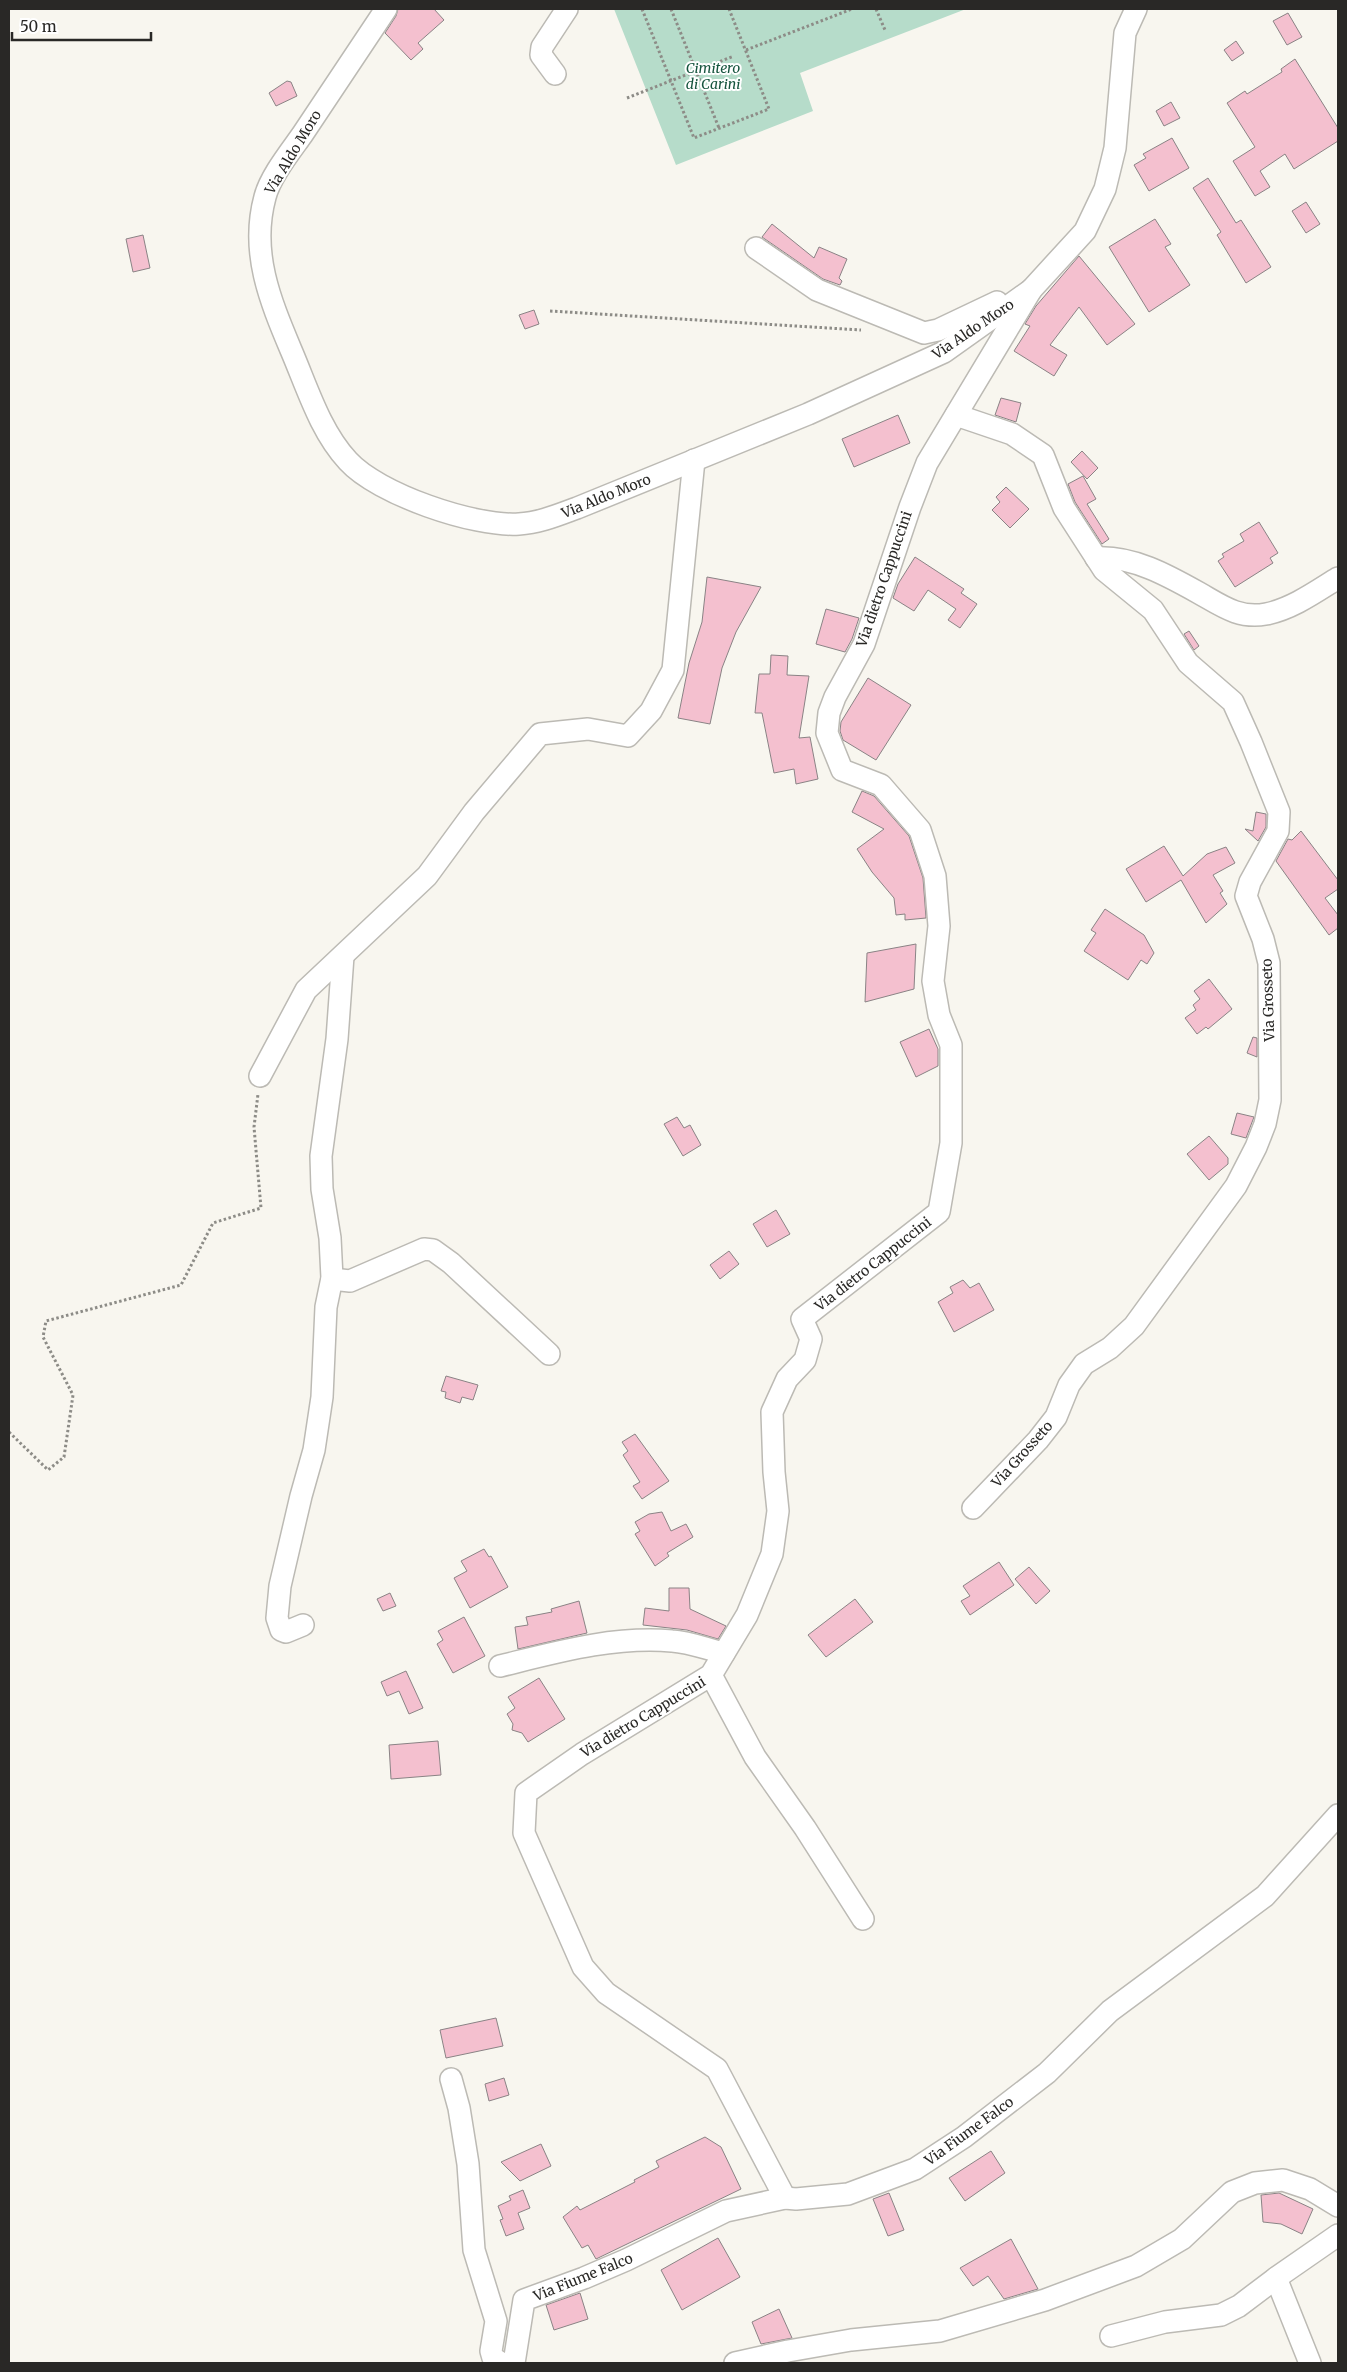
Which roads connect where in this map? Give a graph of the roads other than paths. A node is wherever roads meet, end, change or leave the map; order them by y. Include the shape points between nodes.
1 (386, 9) edge
2 (567, 9) edge
3 (1136, 9) edge
4 (555, 74) dead end
5 (756, 248) dead end
6 (1030, 290) junction
7 (956, 415) junction
8 (694, 460) junction
9 (1096, 558) junction
10 (1338, 578) edge
11 (343, 956) junction
12 (260, 1076) road end
13 (332, 1279) junction
14 (548, 1354) dead end
15 (973, 1508) dead end
16 (302, 1625) dead end
17 (724, 1653) junction
18 (500, 1666) dead end
19 (711, 1675) junction
20 (1338, 1814) edge
21 (863, 1919) dead end
22 (451, 2079) dead end
23 (785, 2198) junction
24 (1338, 2206) edge
25 (1338, 2236) edge
26 (1276, 2278) junction
27 (1111, 2336) dead end
28 (501, 2363) edge
29 (514, 2363) edge
30 (735, 2363) edge
31 (1310, 2363) edge

1 - 8 street, Via Aldo Moro via 282,164 265,195 261,220 259,245 268,292 327,432 348,461 390,492 452,513 484,521 518,524 545,520
2 - 4 street via 542,47 541,55
3 - 6 street, Via Aldo Moro via 1125,33 1115,148 1105,189 1085,231
5 - 6 street via 817,290 924,333
6 - 7 street, Via dietro Cappuccini
6 - 8 street, Via Aldo Moro via 944,352 808,414
7 - 9 street, Via Grosseto via 1012,434 1043,454 1064,508
7 - 17 street, Via dietro Cappuccini via 927,463 864,644 829,713 827,733 842,770 880,785 920,830 935,876 939,926 933,982 939,1015 951,1044 951,1143 939,1212 802,1319 811,1339 804,1360 787,1379 772,1412 778,1511 772,1554 747,1614
8 - 11 street via 673,670 651,711 628,736 588,728 540,734 474,812 427,876
9 - 10 street via 1115,557 1144,566 1171,577 1223,608 1252,615 1284,608
9 - 15 street, Via Grosseto via 1104,570 1153,610 1188,663 1232,702 1279,812 1278,830 1250,882 1246,896 1269,963 1270,1100 1256,1147 1236,1186 1215,1216 1134,1326 1110,1348 1084,1364 1069,1385 1056,1417
11 - 12 street via 306,990
11 - 13 street via 337,1039 321,1156
13 - 14 street via 350,1280 424,1249 433,1250
13 - 16 street via 326,1306 322,1397 314,1450 300,1496 277,1611 281,1630 286,1632
17 - 18 street via 674,1641 637,1640 588,1645
17 - 19 street, Via dietro Cappuccini
19 - 21 street via 755,1757
19 - 23 street, Via dietro Cappuccini via 582,1754 526,1793 524,1833 583,1967 606,1993 717,2069
20 - 23 street, Via Fiume Falco via 1265,1896 1110,2011 1047,2073 964,2138 915,2169 848,2194
22 - 28 street via 468,2164 474,2250 496,2321 491,2351 493,2358
23 - 29 street, Via Fiume Falco via 726,2211 626,2260 524,2300
24 - 30 street via 1283,2180 1255,2183 1232,2192 1182,2239 1136,2266 1045,2300 940,2331 851,2340
25 - 26 street
26 - 27 street via 1239,2306 1221,2315 1165,2322
26 - 31 street

